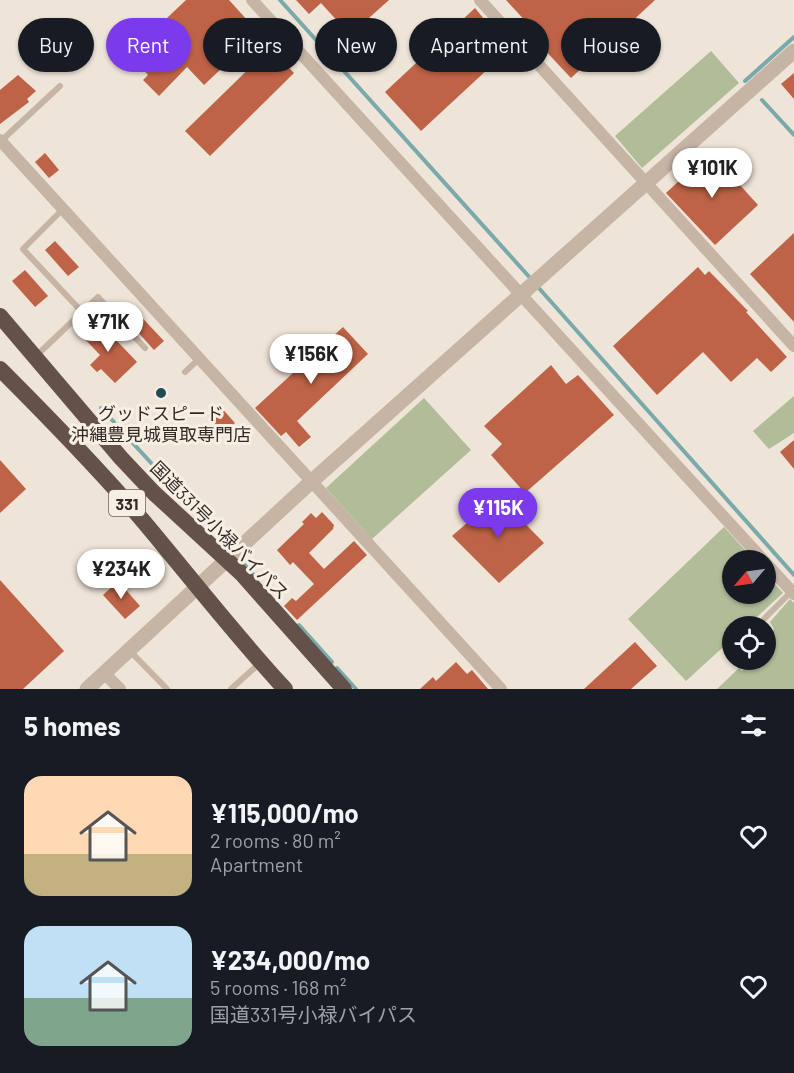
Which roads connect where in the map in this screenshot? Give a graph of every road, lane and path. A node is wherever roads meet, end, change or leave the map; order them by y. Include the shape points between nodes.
1 (252, 0) edge
2 (480, 0) edge
3 (794, 51) edge
4 (60, 86) dead end
5 (0, 141) edge
6 (645, 184) junction
7 (63, 209) junction
8 (520, 294) junction
9 (82, 312) junction
10 (0, 316) edge
11 (794, 346) edge
12 (145, 348) dead end
13 (34, 357) junction
14 (200, 358) junction
15 (0, 369) edge
16 (185, 372) dead end
17 (128, 427) dead end
18 (108, 444) junction
19 (312, 481) junction
20 (755, 550) edge
21 (227, 560) junction
22 (776, 573) edge
23 (196, 588) junction
24 (793, 592) edge
25 (767, 616) edge
26 (129, 650) junction
27 (260, 662) junction
28 (104, 673) junction
29 (87, 689) edge
30 (120, 689) edge
31 (167, 689) edge
32 (231, 689) edge
33 (285, 689) edge
34 (344, 689) edge
35 (501, 689) edge

1 - 8 street
2 - 6 street
3 - 6 street
4 - 5 lane
5 - 7 street
6 - 8 street
6 - 11 street
7 - 9 lane via 23,249
7 - 14 street
8 - 19 street
8 - 20 street
9 - 12 lane via 98,297
9 - 13 lane
10 - 13 highway, 国道331号小禄バイパス / 331
13 - 18 highway, 国道331号小禄バイパス / 331
14 - 16 lane
14 - 19 street
15 - 23 highway, 331 via 103,476
17 - 18 lane
18 - 21 highway, 国道331号小禄バイパス / 331
19 - 21 street
19 - 35 street
21 - 23 street
21 - 34 highway, 国道331号小禄バイパス / 331
22 - 24 street
23 - 26 street
23 - 27 highway, 331
24 - 25 lane
26 - 28 street
26 - 31 lane
27 - 32 lane
27 - 33 highway, 331
28 - 29 street
28 - 30 street

